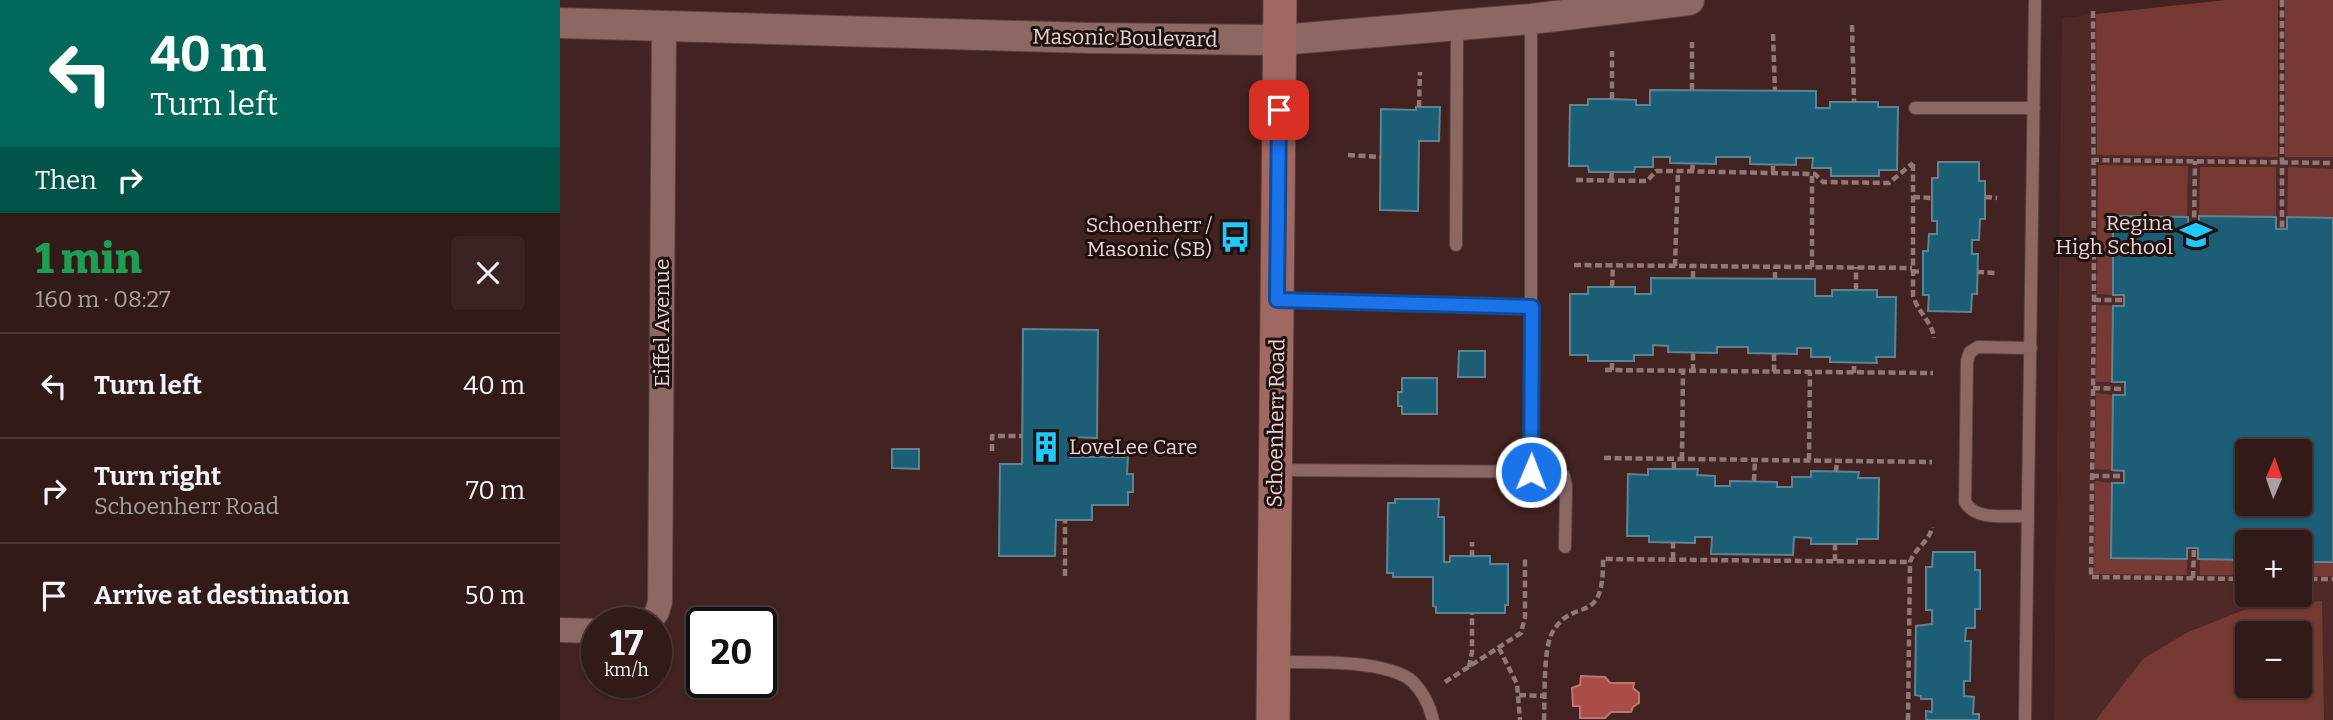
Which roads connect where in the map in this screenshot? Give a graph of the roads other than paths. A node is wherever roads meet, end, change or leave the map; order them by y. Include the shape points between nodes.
1 (1280, 0) edge
2 (1689, 0) edge
3 (2035, 0) edge
4 (1537, 15) junction
5 (560, 23) edge
6 (664, 26) junction
7 (1457, 26) junction
8 (1280, 40) junction
9 (1915, 108) dead end
10 (2034, 108) junction
11 (1456, 245) dead end
12 (1277, 300) junction
13 (1532, 307) junction
14 (2031, 348) junction
15 (1275, 470) junction
16 (1531, 472) junction
17 (2028, 516) junction
18 (1565, 547) dead end
19 (658, 607) edge
20 (560, 630) edge
21 (581, 631) edge
22 (1273, 662) junction
23 (1273, 720) edge
24 (1433, 720) edge
25 (2025, 720) edge

1 - 8 main road, Schoenherr Road
2 - 4 street, Masonic Boulevard
3 - 10 lane
4 - 7 street, Masonic Boulevard
4 - 13 lane
5 - 6 street, Masonic Boulevard
6 - 8 street, Masonic Boulevard
6 - 19 street, Eiffel Avenue
7 - 8 street, Masonic Boulevard
7 - 11 lane
8 - 12 main road, Schoenherr Road
9 - 10 lane
10 - 14 lane
12 - 13 lane
12 - 15 main road, Schoenherr Road
13 - 16 lane
14 - 17 lane
14 - 17 lane via 1978,347 1967,361 1965,502 1979,515
15 - 16 lane
15 - 22 main road, Schoenherr Road
16 - 18 lane via 1564,476
17 - 25 lane
20 - 21 street
22 - 23 main road, Schoenherr Road
22 - 24 lane via 1381,668 1412,681 1430,707

